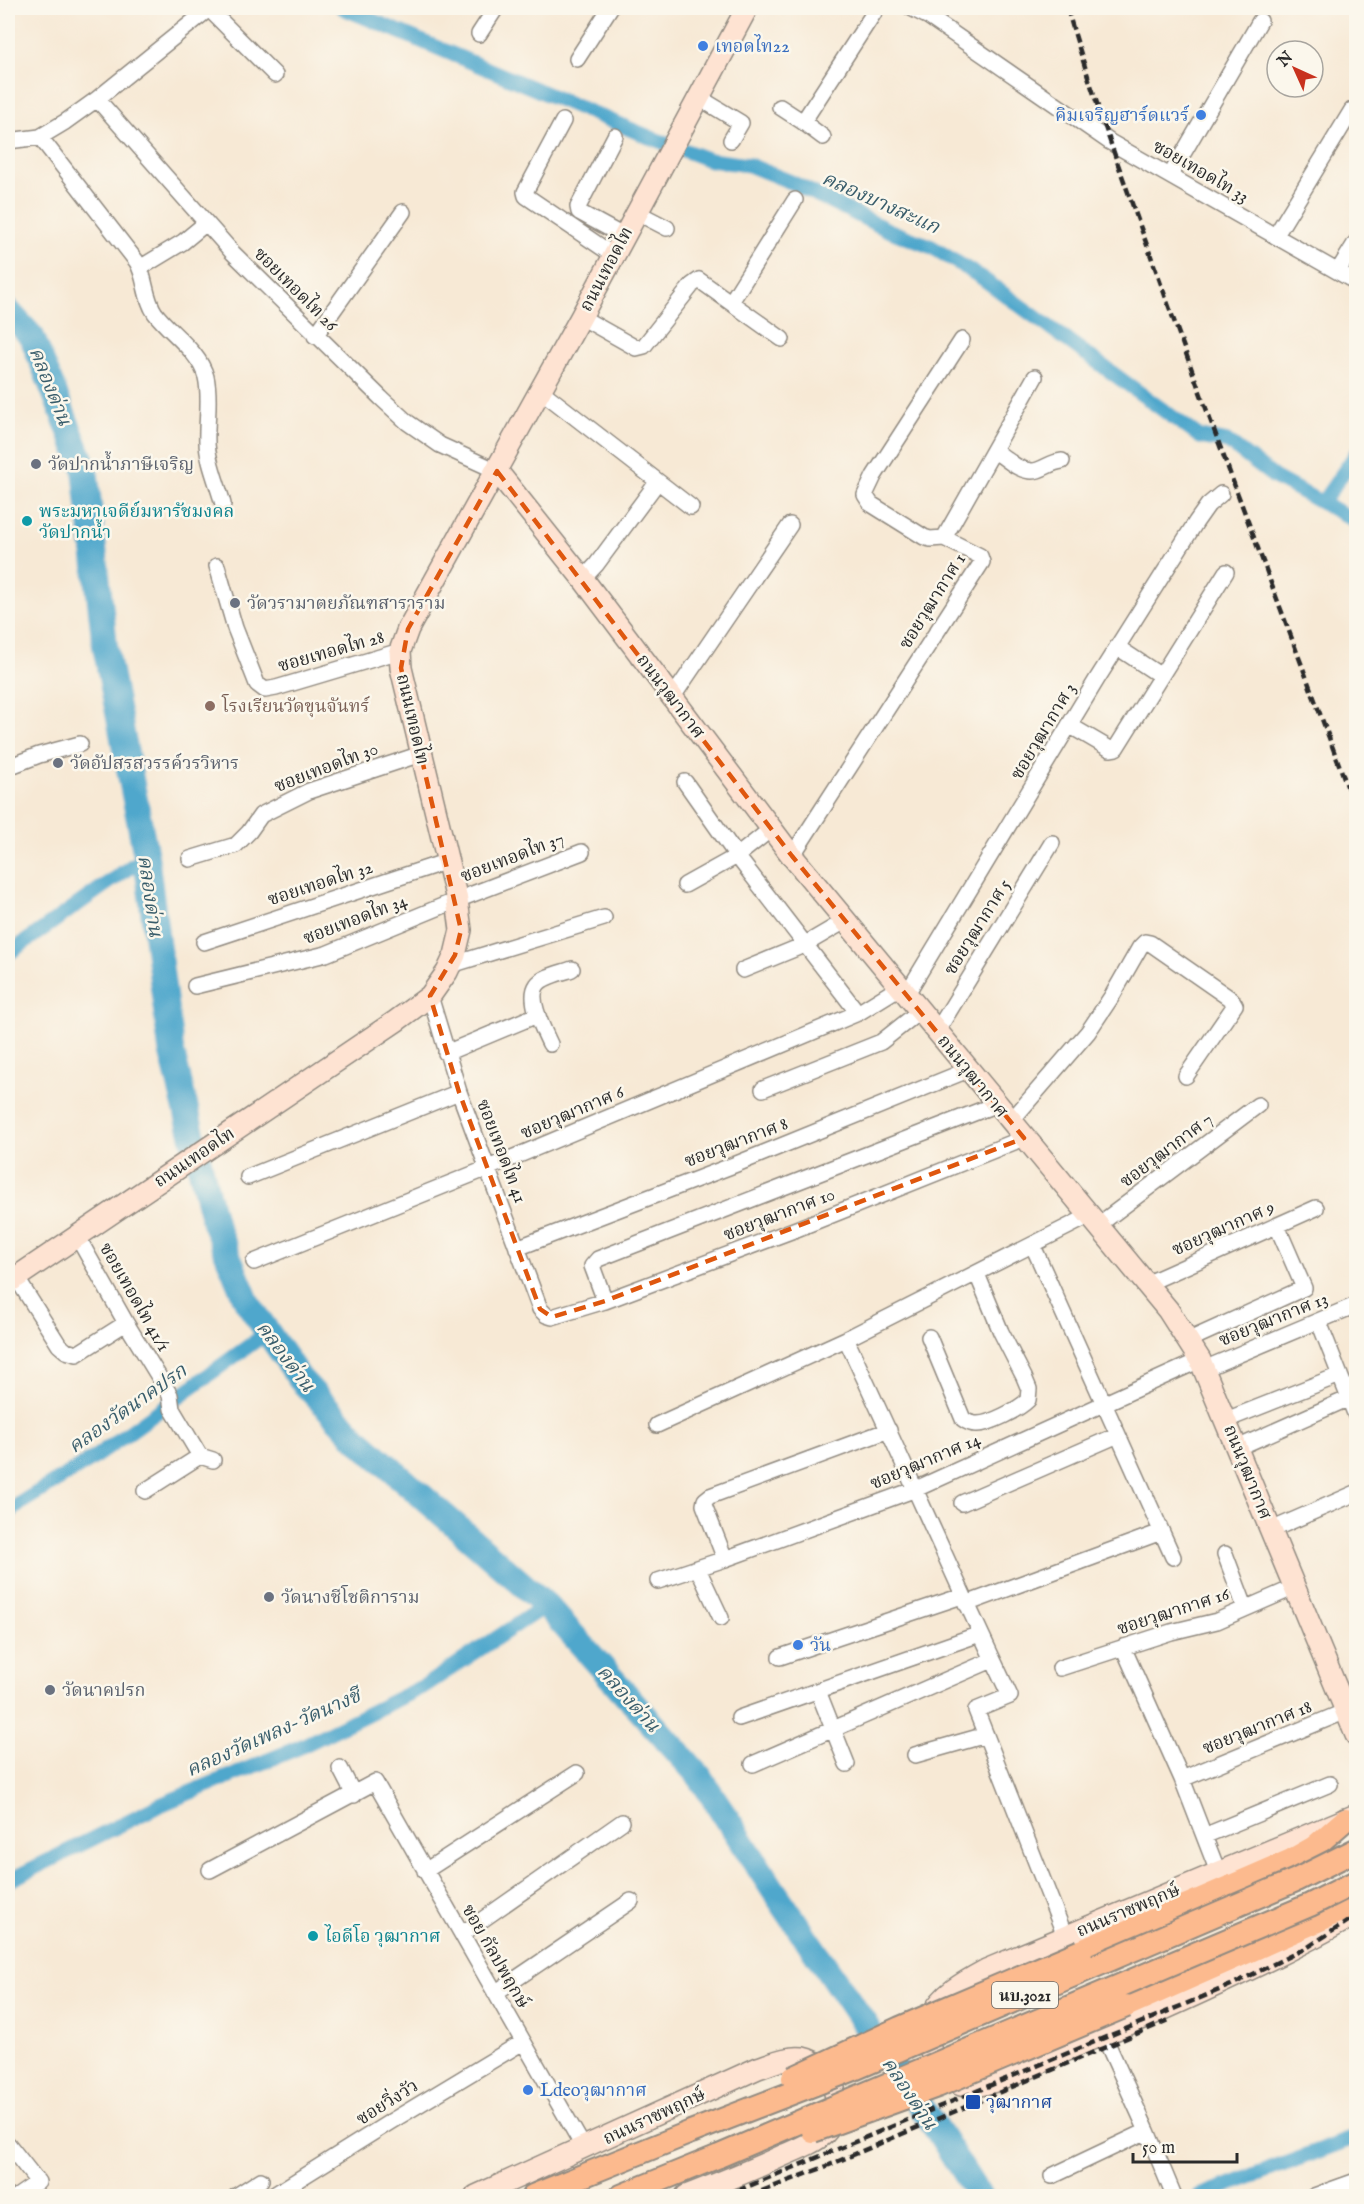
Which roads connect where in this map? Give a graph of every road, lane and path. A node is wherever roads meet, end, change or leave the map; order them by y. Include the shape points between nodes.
1 (210, 8) edge
2 (496, 8) edge
3 (610, 8) edge
4 (747, 8) edge
5 (878, 8) edge
6 (911, 8) edge
7 (932, 12) edge
8 (1260, 21) dead end
9 (478, 34) dead end
10 (577, 59) dead end
11 (274, 75) dead end
12 (698, 98) junction
13 (97, 99) junction
14 (780, 107) dead end
15 (1352, 110) dead end
16 (563, 121) dead end
17 (803, 122) junction
18 (615, 136) dead end
19 (40, 137) junction
20 (823, 137) dead end
21 (731, 140) dead end
22 (8, 141) edge
23 (1170, 176) junction
24 (795, 200) dead end
25 (403, 212) dead end
26 (636, 212) junction
27 (206, 223) junction
28 (667, 228) dead end
29 (623, 236) junction
30 (1276, 236) junction
31 (1356, 242) edge
32 (613, 255) junction
33 (141, 268) junction
34 (1338, 271) junction
35 (1356, 282) edge
36 (732, 302) junction
37 (581, 317) junction
38 (315, 336) junction
39 (782, 339) dead end
40 (962, 340) dead end
41 (1035, 377) dead end
42 (540, 390) junction
43 (994, 450) junction
44 (1062, 461) dead end
45 (496, 471) junction
46 (653, 488) dead end
47 (1221, 494) dead end
48 (223, 504) dead end
49 (691, 507) dead end
50 (790, 525) dead end
51 (944, 538) junction
52 (218, 566) dead end
53 (1226, 572) dead end
54 (583, 579) junction
55 (1117, 647) junction
56 (400, 651) junction
57 (1161, 676) junction
58 (672, 698) junction
59 (1069, 725) junction
60 (80, 744) dead end
61 (421, 754) junction
62 (8, 767) edge
63 (685, 782) dead end
64 (771, 829) junction
65 (1052, 843) dead end
66 (582, 852) dead end
67 (737, 856) junction
68 (792, 856) junction
69 (190, 859) dead end
70 (448, 861) junction
71 (685, 885) dead end
72 (457, 900) junction
73 (604, 918) dead end
74 (845, 921) junction
75 (204, 942) dead end
76 (804, 945) junction
77 (451, 965) junction
78 (572, 969) dead end
79 (743, 970) dead end
80 (195, 986) dead end
81 (430, 996) junction
82 (909, 998) junction
83 (858, 1013) junction
84 (537, 1015) junction
85 (937, 1031) junction
86 (550, 1044) dead end
87 (446, 1053) junction
88 (968, 1070) junction
89 (1186, 1076) dead end
90 (763, 1089) dead end
91 (459, 1092) junction
92 (997, 1104) junction
93 (1257, 1105) dead end
94 (1011, 1121) junction
95 (1024, 1138) junction
96 (488, 1168) junction
97 (248, 1177) dead end
98 (1316, 1208) dead end
99 (1093, 1221) junction
100 (1277, 1226) junction
101 (77, 1236) junction
102 (1033, 1246) junction
103 (518, 1248) junction
104 (254, 1262) dead end
105 (977, 1274) junction
106 (12, 1280) edge
107 (1146, 1284) junction
108 (605, 1301) junction
109 (1356, 1305) edge
110 (546, 1316) joint
111 (1319, 1322) junction
112 (126, 1323) junction
113 (929, 1337) dead end
114 (846, 1339) junction
115 (1189, 1340) junction
116 (1202, 1364) junction
117 (1340, 1375) junction
118 (1353, 1397) edge
119 (1103, 1403) junction
120 (1356, 1416) edge
121 (1226, 1420) junction
122 (657, 1425) dead end
123 (889, 1430) junction
124 (1118, 1435) junction
125 (1238, 1448) junction
126 (916, 1489) junction
127 (145, 1491) dead end
128 (1356, 1493) edge
129 (962, 1503) dead end
130 (1271, 1530) junction
131 (1161, 1532) junction
132 (1225, 1554) dead end
133 (1173, 1557) dead end
134 (725, 1559) junction
135 (698, 1569) junction
136 (658, 1581) dead end
137 (1295, 1587) junction
138 (964, 1600) junction
139 (1245, 1607) junction
140 (721, 1617) dead end
141 (980, 1634) junction
142 (1123, 1647) junction
143 (780, 1657) dead end
144 (992, 1660) junction
145 (1060, 1668) dead end
146 (818, 1691) junction
147 (1352, 1709) edge
148 (739, 1718) dead end
149 (833, 1728) junction
150 (986, 1735) junction
151 (1356, 1735) edge
152 (915, 1755) dead end
153 (753, 1764) dead end
154 (847, 1764) dead end
155 (340, 1768) dead end
156 (577, 1773) dead end
157 (1182, 1779) junction
158 (1330, 1784) dead end
159 (354, 1795) junction
160 (1353, 1812) edge
161 (622, 1822) dead end
162 (1204, 1836) junction
163 (1356, 1850) edge
164 (210, 1870) dead end
165 (425, 1870) junction
166 (1218, 1872) junction
167 (1356, 1882) edge
168 (631, 1901) dead end
169 (1356, 1904) edge
170 (1356, 1914) edge
171 (462, 1934) junction
172 (1073, 1944) junction
173 (495, 1993) junction
174 (1103, 2034) junction
175 (523, 2042) junction
176 (1147, 2131) junction
177 (691, 2132) junction
178 (8, 2144) edge
179 (584, 2148) junction
180 (719, 2156) junction
181 (1052, 2176) dead end
182 (261, 2180) dead end
183 (1356, 2181) edge
184 (18, 2196) edge
185 (236, 2196) edge
186 (272, 2196) edge
187 (476, 2196) edge
188 (533, 2196) edge
189 (621, 2196) edge
190 (686, 2196) edge
191 (1174, 2196) edge
192 (1314, 2196) edge

1 - 11 street
1 - 13 street
2 - 9 street
3 - 10 street
4 - 12 main road, ถนนเทอดไท
5 - 17 street
6 - 7 street, ซอยเทอดไท 33
7 - 23 street, ซอยเทอดไท 33 via 1110,142
8 - 23 street
12 - 21 street via 741,123
12 - 26 main road, ถนนเทอดไท
13 - 19 street
13 - 27 street, ซอยเทอดไท 26
14 - 17 street
15 - 30 street
16 - 32 street via 526,195
17 - 20 street
18 - 29 street via 578,207 579,212
19 - 22 street
19 - 33 street
23 - 30 street, ซอยเทอดไท 33
24 - 36 street
25 - 38 street
26 - 28 street
26 - 29 main road, ถนนเทอดไท
27 - 33 street
27 - 38 street, ซอยเทอดไท 26
29 - 32 main road, ถนนเทอดไท
30 - 34 street, ซอยเทอดไท 33
31 - 34 street
32 - 37 main road, ถนนเทอดไท
33 - 48 street via 148,300 155,312 190,350 206,378 207,444
34 - 35 street, ซอยเทอดไท 33
36 - 37 street via 697,280 648,342 636,348
36 - 39 street
37 - 42 main road, ถนนเทอดไท
38 - 45 street, ซอยเทอดไท 26 via 407,422 440,445
40 - 51 street via 865,495 871,504 924,537
41 - 43 street, ซอยวุฒากาศ 1
42 - 45 main road, ถนนเทอดไท
42 - 49 street
43 - 44 street via 1020,469 1030,471
43 - 51 street, ซอยวุฒากาศ 1
45 - 54 main road, ถนนวุฒากาศ
45 - 56 main road, ถนนเทอดไท via 408,629
46 - 54 street
47 - 55 street, ซอยวุฒากาศ 3 via 1196,522
50 - 58 street
51 - 68 street, ซอยวุฒากาศ 1 via 980,556 982,562
52 - 56 street, ซอยเทอดไท 28 via 235,628 259,688 276,688
53 - 57 street
54 - 58 main road, ถนนวุฒากาศ
55 - 57 street
55 - 59 street, ซอยวุฒากาศ 3
56 - 61 main road, ถนนเทอดไท via 400,668
57 - 59 street via 1113,749
58 - 64 main road, ถนนวุฒากาศ
59 - 82 street, ซอยวุฒากาศ 3
60 - 62 street
61 - 69 street, ซอยเทอดไท 30 via 309,791 261,815 236,845
61 - 70 main road, ถนนเทอดไท
63 - 67 street
64 - 67 street
64 - 68 main road, ถนนวุฒากาศ
65 - 85 street, ซอยวุฒากาศ 5
66 - 72 street, ซอยเทอดไท 37
67 - 71 street
67 - 76 street
68 - 74 main road, ถนนวุฒากาศ
70 - 72 main road, ถนนเทอดไท
70 - 75 street, ซอยเทอดไท 32
72 - 77 main road, ถนนเทอดไท via 461,930
72 - 80 street, ซอยเทอดไท 34 via 326,954
73 - 77 street
74 - 76 street
74 - 82 main road, ถนนวุฒากาศ
76 - 79 street
76 - 83 street
77 - 81 main road, ถนนเทอดไท
78 - 84 street via 537,984
81 - 87 street, ซอยเทอดไท 41
81 - 101 main road, ถนนเทอดไท
82 - 83 street, ซอยวุฒากาศ 6
82 - 85 main road, ถนนวุฒากาศ
82 - 90 street via 881,1042
83 - 96 street, ซอยวุฒากาศ 6
84 - 86 street
84 - 87 street
85 - 88 main road, ถนนวุฒากาศ
87 - 91 street, ซอยเทอดไท 41
88 - 92 main road, ถนนวุฒากาศ
88 - 103 street, ซอยวุฒากาศ 8
89 - 94 street via 1235,1005 1145,942 1088,1032
91 - 96 street, ซอยเทอดไท 41
91 - 97 street
92 - 94 main road, ถนนวุฒากาศ
92 - 108 street via 598,1259 592,1266
93 - 99 street, ซอยวุฒากาศ 7
94 - 95 main road, ถนนวุฒากาศ
95 - 99 main road, ถนนวุฒากาศ
95 - 108 street, ซอยวุฒากาศ 10
96 - 103 street, ซอยเทอดไท 41
96 - 104 street, ซอยวุฒากาศ 6
98 - 100 street, ซอยวุฒากาศ 9
99 - 102 street, ซอยวุฒากาศ 7
99 - 107 main road, ถนนวุฒากาศ
100 - 107 street, ซอยวุฒากาศ 9
100 - 115 street via 1304,1288
101 - 106 main road, ถนนเทอดไท
101 - 112 street, ซอยเทอดไท 41/1
102 - 105 street, ซอยวุฒากาศ 7
102 - 119 street
103 - 110 street, ซอยเทอดไท 41
105 - 113 street via 1029,1389 1028,1400 986,1423 967,1422
105 - 114 street, ซอยวุฒากาศ 7
106 - 112 street via 66,1351 77,1354
107 - 115 main road, ถนนวุฒากาศ
108 - 110 street, ซอยวุฒากาศ 10
109 - 111 street, ซอยวุฒากาศ 13
111 - 116 street, ซอยวุฒากาศ 13
111 - 117 street
112 - 127 street, ซอยเทอดไท 41/1 via 206,1458
114 - 122 street, ซอยวุฒากาศ 7
114 - 123 street
115 - 116 main road, ถนนวุฒากาศ
116 - 119 street, ซอยวุฒากาศ 14
116 - 121 main road, ถนนวุฒากาศ
117 - 118 street
117 - 121 street
118 - 120 street
118 - 125 street
119 - 124 street
119 - 126 street, ซอยวุฒากาศ 14
121 - 125 main road, ถนนวุฒากาศ
123 - 126 street
123 - 134 street via 710,1496 704,1505
124 - 129 street
124 - 131 street
125 - 130 main road, ถนนวุฒากาศ
126 - 134 street, ซอยวุฒากาศ 14
126 - 138 street
128 - 130 street
130 - 137 main road, ถนนวุฒากาศ
131 - 133 street
131 - 138 street
132 - 139 street
134 - 135 street, ซอยวุฒากาศ 14
135 - 136 street, ซอยวุฒากาศ 14
135 - 140 street
137 - 139 street, ซอยวุฒากาศ 16
137 - 147 main road, ถนนวุฒากาศ
138 - 141 street
138 - 143 street
139 - 142 street, ซอยวุฒากาศ 16 via 1217,1621
141 - 144 street
141 - 146 street
142 - 145 street, ซอยวุฒากาศ 16
142 - 157 street
144 - 149 street
144 - 150 street via 1010,1696 976,1710
146 - 148 street
146 - 149 street
147 - 151 main road, ถนนวุฒากาศ
147 - 157 street, ซอยวุฒากาศ 18
149 - 153 street
149 - 154 street
150 - 152 street
150 - 172 street
155 - 159 street
156 - 165 street
157 - 162 street
158 - 162 street
159 - 164 street
159 - 165 street, ซอย กัลปพฤกษ์ via 375,1782
160 - 166 main road, ถนนราชพฤกษ์ / นบ.3021
160 - 172 main road via 1314,1847 1291,1860
161 - 171 street
162 - 166 street
163 - 177 main road, ถนนราชพฤกษ์ / นบ.3021, bridge via 1296,1880 854,2069
165 - 171 street, ซอย กัลปพฤกษ์
166 - 172 main road, ถนนราชพฤกษ์ / นบ.3021
167 - 180 main road, นบ.3021, bridge
168 - 173 street
169 - 180 main road, bridge via 1126,2006 899,2100 812,2131
170 - 174 main road, ถนนราชพฤกษ์ / นบ.3021 via 1157,2012
171 - 173 street, ซอย กัลปพฤกษ์
172 - 174 main road, ถนนราชพฤกษ์ / นบ.3021 via 986,1970 955,1988 930,2019 928,2038 934,2057 948,2077 972,2086 998,2080
172 - 177 main road, bridge via 777,2086
173 - 175 street, ซอย กัลปพฤกษ์
174 - 176 street
175 - 179 street, ซอย กัลปพฤกษ์
175 - 186 street, ซอยวิ่งวัว
176 - 181 street
176 - 191 street
177 - 188 main road, ถนนราชพฤกษ์ / นบ.3021
178 - 184 street via 38,2182
179 - 187 main road, ถนนราชพฤกษ์
179 - 190 main road, ถนนราชพฤกษ์ via 758,2067 786,2058 804,2058 823,2070 831,2080 837,2103 826,2132 789,2153
180 - 189 main road, นบ.3021
182 - 185 street
183 - 192 street

